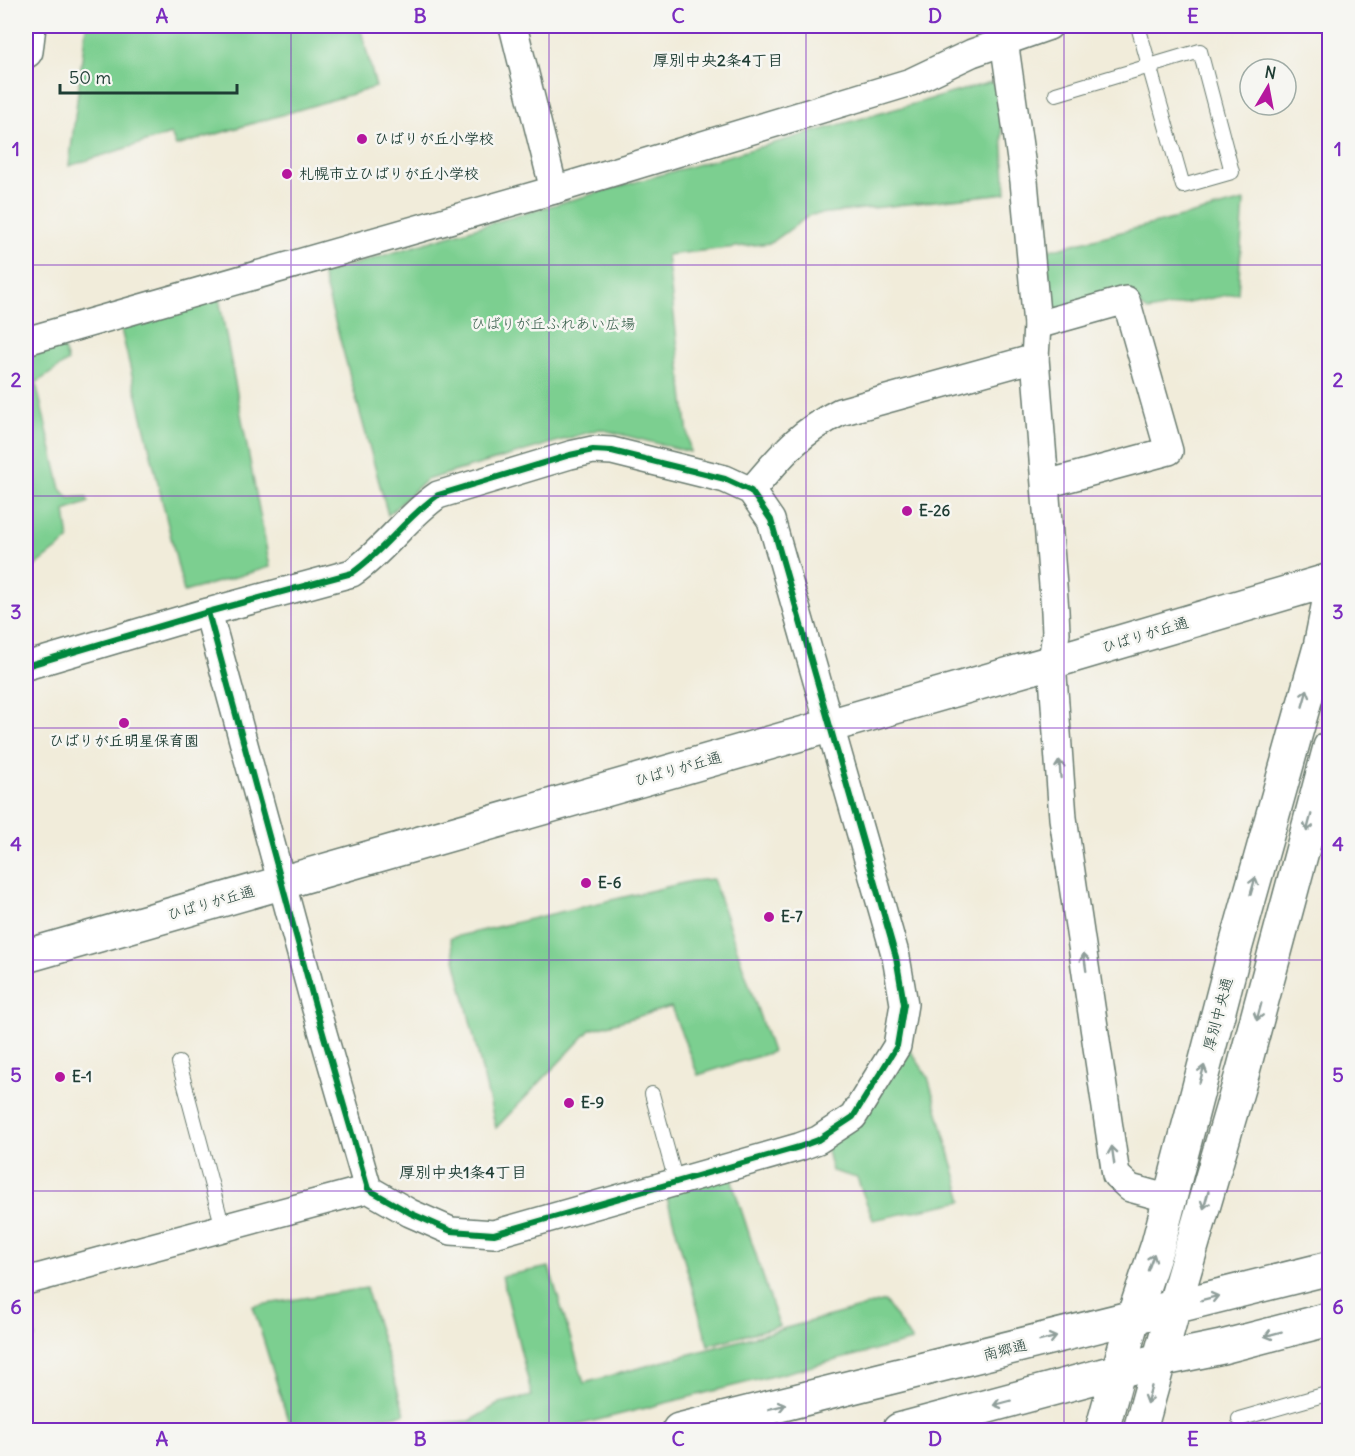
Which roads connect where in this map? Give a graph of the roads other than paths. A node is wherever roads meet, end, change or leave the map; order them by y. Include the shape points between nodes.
1 (29, 26) edge
2 (513, 26) edge
3 (1049, 26) edge
4 (1138, 26) edge
5 (1002, 33) edge
6 (26, 51) edge
7 (1149, 66) junction
8 (1056, 94) dead end
9 (554, 190) junction
10 (1037, 325) junction
11 (26, 341) edge
12 (1035, 358) junction
13 (1046, 484) junction
14 (751, 491) junction
15 (1329, 580) edge
16 (1329, 597) edge
17 (208, 612) junction
18 (1052, 662) junction
19 (26, 666) edge
20 (830, 725) junction
21 (1329, 747) edge
22 (283, 882) junction
23 (26, 956) edge
24 (179, 1063) dead end
25 (652, 1094) dead end
26 (676, 1182) junction
27 (368, 1188) junction
28 (1170, 1199) junction
29 (223, 1228) junction
30 (1329, 1268) edge
31 (26, 1281) edge
32 (1173, 1307) junction
33 (1133, 1318) junction
34 (1329, 1319) edge
35 (1160, 1360) junction
36 (1117, 1372) junction
37 (1329, 1393) edge
38 (1239, 1419) dead end
39 (679, 1431) edge
40 (898, 1431) edge
41 (1102, 1431) edge
42 (1140, 1431) edge

1 - 6 street
2 - 9 street
3 - 5 street
4 - 7 lane
5 - 9 street via 911,82
5 - 10 street via 1024,181
7 - 7 lane via 1200,51 1232,172 1183,186
7 - 8 lane
9 - 11 street
10 - 12 street
10 - 13 street via 1126,300 1169,451
12 - 13 street
12 - 14 street via 840,412 790,446
13 - 18 street via 1056,633
14 - 17 street via 725,479 612,451 570,455 438,495 370,561 352,573
14 - 20 street via 771,520
15 - 18 street, ひばりが丘通
28 -> 16 street, 厚別中央通 via 1320,646
17 - 19 street
17 - 22 street
18 - 20 street, ひばりが丘通
28 -> 18 street via 1130,1188 1116,1174 1063,818
20 - 22 street, ひばりが丘通
20 - 26 street via 896,957 904,1004 897,1046 854,1118 799,1147
21 -> 32 street via 1240,1082
22 - 23 street, ひばりが丘通
22 - 27 street
24 - 29 lane
25 - 26 lane
26 - 27 street via 494,1234 451,1231
27 - 29 street
33 -> 28 street, 厚別中央通
29 - 31 street
32 -> 30 street, 南郷通
32 - 33 street, 南郷通
32 - 35 street
33 - 36 street, 厚別中央通
39 -> 33 street, 南郷通
34 -> 35 street
35 - 36 street
35 -> 42 street
36 -> 40 street
36 - 41 street, 厚別中央通
37 - 38 lane

